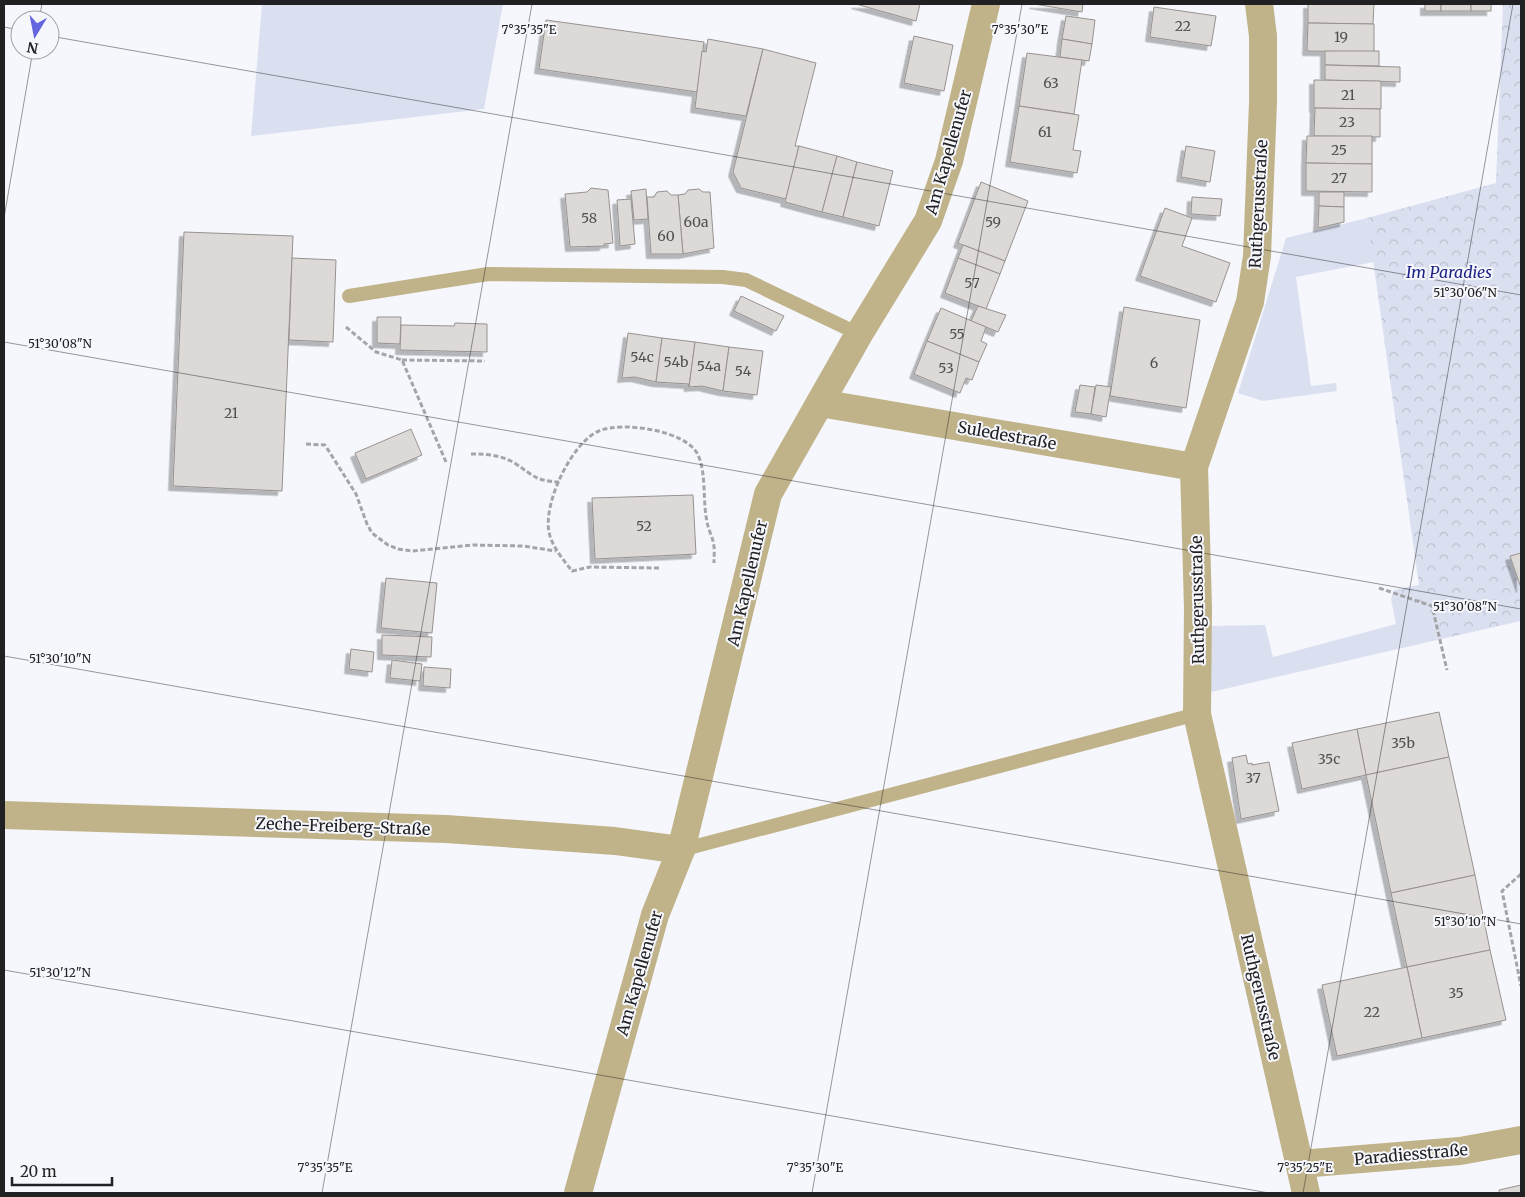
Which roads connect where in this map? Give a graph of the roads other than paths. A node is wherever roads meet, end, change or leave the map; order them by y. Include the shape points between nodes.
1 (986, 4) edge
2 (1259, 4) edge
3 (349, 296) dead end
4 (859, 334) junction
5 (820, 403) junction
6 (1194, 467) junction
7 (1197, 714) junction
8 (4, 814) edge
9 (682, 850) junction
10 (1521, 1140) edge
11 (1300, 1164) junction
12 (578, 1193) edge
13 (1306, 1193) edge

1 - 4 street, Am Kapellenufer via 949,162 928,221
2 - 6 street, Ruthgerusstraße via 1263,36 1263,102 1256,256 1250,302
3 - 4 lane via 488,274 723,277 746,280
4 - 5 street, Am Kapellenufer
5 - 6 street, Suledestraße
5 - 9 street, Am Kapellenufer via 768,494
6 - 7 street, Ruthgerusstraße
7 - 9 lane
7 - 11 street, Ruthgerusstraße
8 - 9 street, Zeche-Freiberg-Straße via 446,829 615,841
9 - 12 street, Am Kapellenufer via 655,914
10 - 11 street, Paradiesstraße via 1460,1151
11 - 13 street, Ruthgerusstraße

